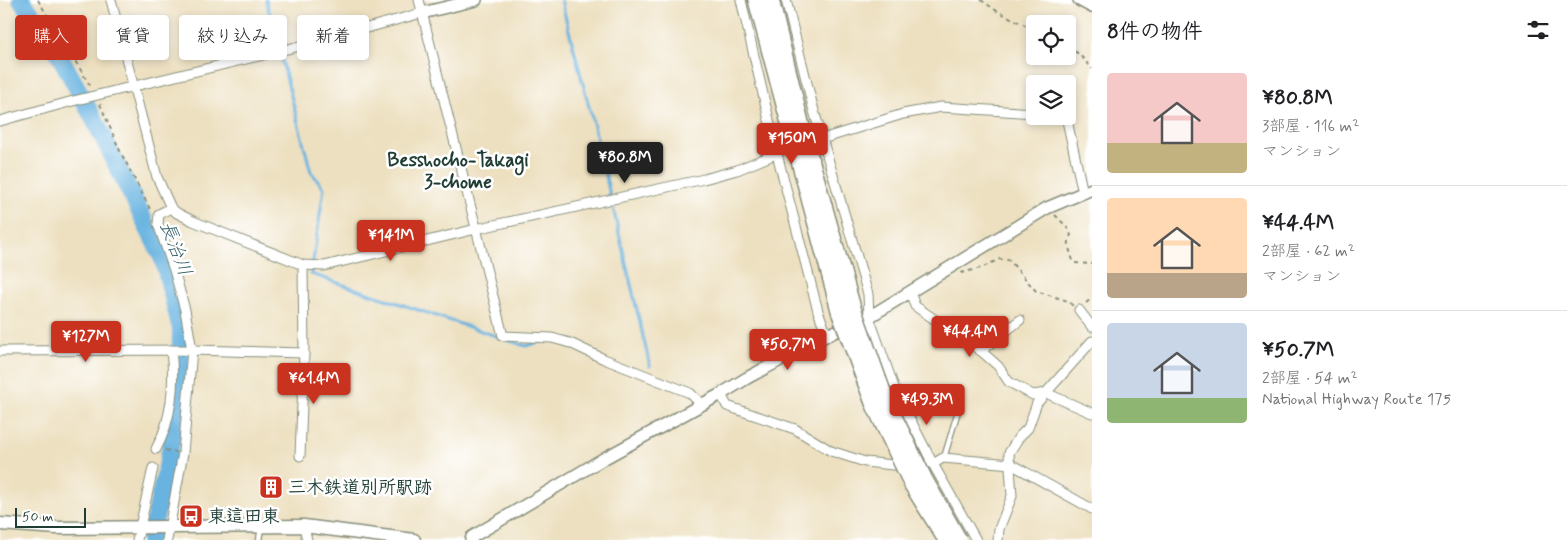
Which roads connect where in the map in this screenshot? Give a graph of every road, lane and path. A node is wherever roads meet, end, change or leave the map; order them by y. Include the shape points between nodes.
1 (38, 0) edge
2 (112, 0) edge
3 (419, 0) edge
4 (476, 0) edge
5 (742, 0) edge
6 (756, 0) edge
7 (771, 0) edge
8 (786, 0) edge
9 (981, 0) edge
10 (1079, 0) edge
11 (1092, 7) edge
12 (422, 13) junction
13 (1026, 26) edge
14 (1076, 53) edge
15 (1092, 69) edge
16 (134, 87) junction
17 (94, 96) junction
18 (1026, 112) edge
19 (0, 121) edge
20 (1069, 125) edge
21 (822, 139) junction
22 (777, 154) junction
23 (1087, 191) edge
24 (171, 208) junction
25 (1047, 208) junction
26 (158, 224) junction
27 (476, 230) junction
28 (1092, 264) edge
29 (303, 265) junction
30 (944, 271) junction
31 (910, 292) junction
32 (1078, 310) joint
33 (847, 311) junction
34 (868, 317) junction
35 (1020, 320) dead end
36 (1092, 327) edge
37 (827, 335) junction
38 (1092, 341) edge
39 (171, 350) junction
40 (192, 350) junction
41 (0, 351) edge
42 (981, 351) junction
43 (304, 353) junction
44 (1046, 393) junction
45 (721, 394) junction
46 (701, 404) junction
47 (960, 404) dead end
48 (1092, 413) edge
49 (156, 449) joint
50 (183, 454) junction
51 (300, 456) dead end
52 (943, 458) junction
53 (933, 464) junction
54 (1011, 464) junction
55 (153, 468) dead end
56 (1092, 509) edge
57 (0, 524) edge
58 (261, 525) junction
59 (304, 526) junction
60 (170, 527) junction
61 (138, 534) edge
62 (166, 540) edge
63 (260, 540) edge
64 (306, 540) edge
65 (414, 540) edge
66 (471, 540) edge
67 (946, 540) edge
68 (959, 540) edge
69 (976, 540) edge
70 (998, 540) edge

1 - 17 path
2 - 16 street
3 - 12 street
4 - 12 street
5 - 22 street
6 - 33 highway
7 - 33 highway
8 - 21 street
9 - 13 path
10 - 11 street
12 - 16 street
12 - 27 street
14 - 15 path
16 - 17 street
16 - 24 street via 157,177
17 - 19 street
17 - 26 path
18 - 21 street via 941,107 903,114
20 - 23 street
21 - 34 street via 868,294
22 - 27 street via 704,179
22 - 37 street
23 - 25 street
24 - 26 street via 159,214
24 - 29 street via 194,221
25 - 28 path via 1071,235 1068,239 1074,264
25 - 30 street
26 - 40 street via 185,310
27 - 29 street via 330,265
27 - 46 street via 503,336 552,338 570,343 690,393
29 - 43 street
30 - 31 street
30 - 32 path via 954,275 1000,259 1010,260 1036,291 1068,301
31 - 34 street
31 - 42 street via 915,306
32 - 36 street
33 - 67 highway, bridge via 873,403 912,485
33 - 68 highway, bridge via 925,480
34 - 37 street
34 - 53 street via 895,390
35 - 42 street
37 - 45 street
38 - 44 street
39 - 40 street
39 - 41 street
39 - 49 street via 171,404 168,422
40 - 43 street
40 - 50 street
42 - 44 street via 998,366 1008,382 1033,395
43 - 51 street
44 - 48 street
44 - 54 street via 1037,403 1028,428 1018,437 1009,453
45 - 46 street
45 - 53 street via 727,406 795,429 831,451 865,462
46 - 66 street
47 - 52 lane
49 - 50 path
50 - 60 street
52 - 53 street
52 - 54 street
53 - 69 street
54 - 56 street
54 - 70 street via 1012,496
55 - 61 street
57 - 61 main road
58 - 59 main road
58 - 60 main road
58 - 63 lane
59 - 64 street
59 - 65 main road
60 - 61 main road
60 - 62 street

